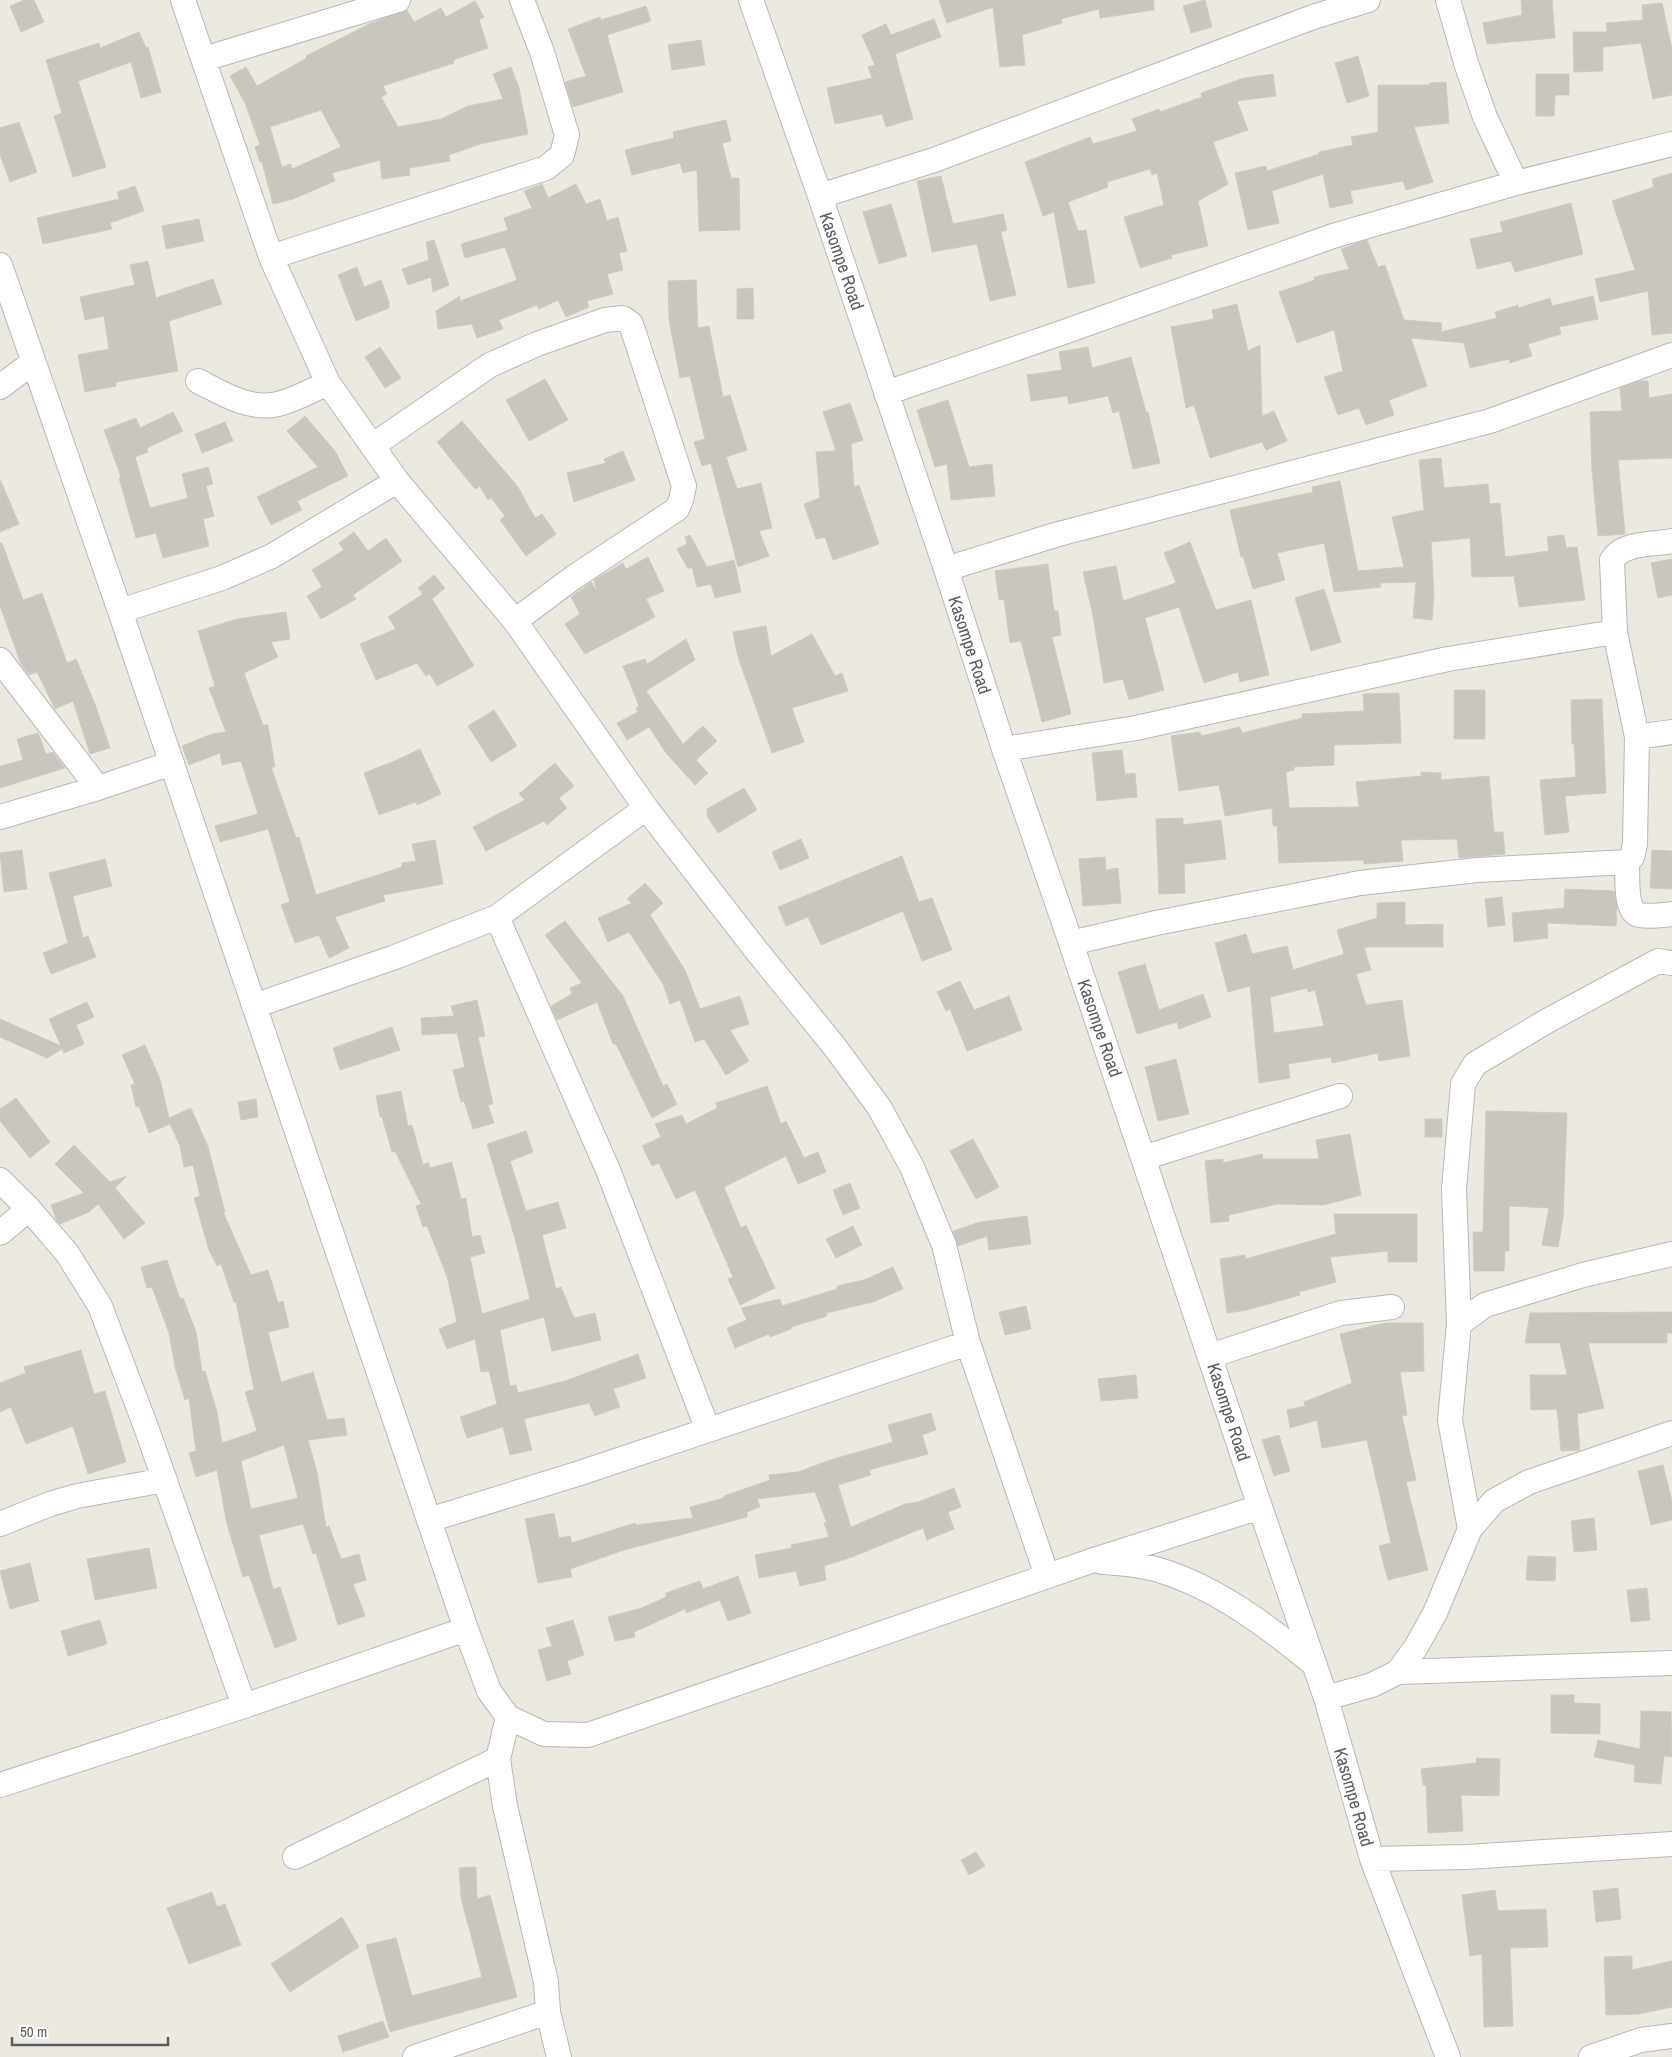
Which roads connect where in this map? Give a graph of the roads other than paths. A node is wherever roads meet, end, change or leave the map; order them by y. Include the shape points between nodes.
1 (183, 0) edge
2 (398, 0) edge
3 (522, 0) edge
4 (751, 0) edge
5 (1368, 0) edge
6 (1448, 0) edge
7 (204, 59) junction
8 (1672, 144) edge
9 (1516, 183) junction
10 (820, 196) junction
11 (271, 257) junction
12 (0, 265) edge
13 (1672, 354) edge
14 (32, 363) junction
15 (198, 381) dead end
16 (328, 383) junction
17 (0, 387) edge
18 (886, 392) junction
19 (372, 446) junction
20 (397, 481) junction
21 (1672, 541) edge
22 (946, 569) junction
23 (120, 611) junction
24 (515, 621) junction
25 (1615, 632) junction
26 (0, 660) edge
27 (1672, 732) edge
28 (1637, 737) junction
29 (1004, 749) junction
30 (172, 763) junction
31 (98, 788) junction
32 (646, 808) junction
33 (0, 817) edge
34 (1627, 862) junction
35 (1672, 914) edge
36 (498, 917) junction
37 (1072, 943) junction
38 (1672, 964) edge
39 (254, 1006) junction
40 (1340, 1096) dead end
41 (1143, 1158) junction
42 (0, 1180) edge
43 (29, 1209) junction
44 (0, 1234) edge
45 (1672, 1254) edge
46 (1392, 1307) dead end
47 (1459, 1324) junction
48 (968, 1343) junction
49 (1210, 1356) junction
50 (708, 1430) junction
51 (1672, 1433) edge
52 (166, 1480) junction
53 (1260, 1507) junction
54 (429, 1520) junction
55 (0, 1524) edge
56 (1470, 1530) junction
57 (1091, 1561) junction
58 (1047, 1576) junction
59 (466, 1629) junction
60 (1672, 1663) edge
61 (1315, 1665) junction
62 (1398, 1672) junction
63 (1326, 1698) junction
64 (244, 1706) junction
65 (508, 1717) junction
66 (498, 1759) junction
67 (0, 1785) edge
68 (1672, 1844) edge
69 (295, 1857) dead end
70 (1372, 1859) junction
71 (548, 2012) junction
72 (1672, 2036) edge
73 (415, 2057) edge
74 (559, 2057) edge
75 (1448, 2057) edge
76 (1591, 2057) edge

1 - 7 street
2 - 7 street
3 - 11 street via 542,52 567,135 562,155 546,168
4 - 10 street, Kasompe Road
5 - 10 street via 1313,17 934,160
6 - 9 street via 1467,66
7 - 11 street
8 - 9 street
9 - 18 street via 1333,236
10 - 18 street, Kasompe Road
11 - 16 street
12 - 14 street
13 - 22 street via 1490,421 1065,533
14 - 17 street
14 - 23 street
15 - 16 street via 241,402 261,406 278,404
16 - 19 street
18 - 22 street, Kasompe Road
19 - 20 street
19 - 24 street via 490,364 605,320 623,318 631,324 684,486 681,500 677,509 574,577
20 - 23 street via 272,556 222,578
20 - 24 street
21 - 25 street via 1617,552 1612,560
22 - 29 street, Kasompe Road
23 - 30 street
24 - 32 street
25 - 28 street
25 - 29 street via 1448,660 1136,728
26 - 31 street
27 - 28 street
28 - 34 street via 1635,844 1632,857
29 - 37 street, Kasompe Road
30 - 31 street
30 - 39 street
31 - 33 street
32 - 36 street
32 - 48 street via 879,1107 912,1167 944,1245
34 - 35 street via 1629,906 1633,912 1639,916
34 - 37 street via 1477,870 1360,883
36 - 39 street
36 - 50 street via 608,1170
37 - 41 street, Kasompe Road
38 - 47 street via 1658,961 1548,1021 1475,1064 1463,1084 1454,1190
39 - 54 street
40 - 41 street
41 - 49 street, Kasompe Road
42 - 43 street
43 - 44 street
43 - 52 street via 67,1253 100,1306
45 - 47 street via 1583,1275 1486,1305
46 - 49 street via 1341,1313
47 - 56 street via 1450,1420
48 - 50 street
48 - 58 street
49 - 53 street, Kasompe Road
50 - 54 street
51 - 56 street via 1529,1482 1494,1501
52 - 55 street via 76,1496
52 - 64 street
53 - 57 street
53 - 61 street, Kasompe Road
54 - 59 street
56 - 62 street via 1435,1613
57 - 58 street
57 - 61 street via 1128,1564 1163,1572 1197,1586 1270,1629
58 - 65 street via 588,1735 544,1734
59 - 64 street
59 - 65 street via 489,1691
60 - 62 street
61 - 63 street, Kasompe Road
62 - 63 street via 1372,1685
63 - 70 street, Kasompe Road
64 - 67 street
65 - 66 street
66 - 69 street
66 - 71 street via 505,1806 546,1982
68 - 70 street via 1466,1857
70 - 75 street, Kasompe Road
71 - 73 street
71 - 74 street
72 - 76 street via 1641,2040

